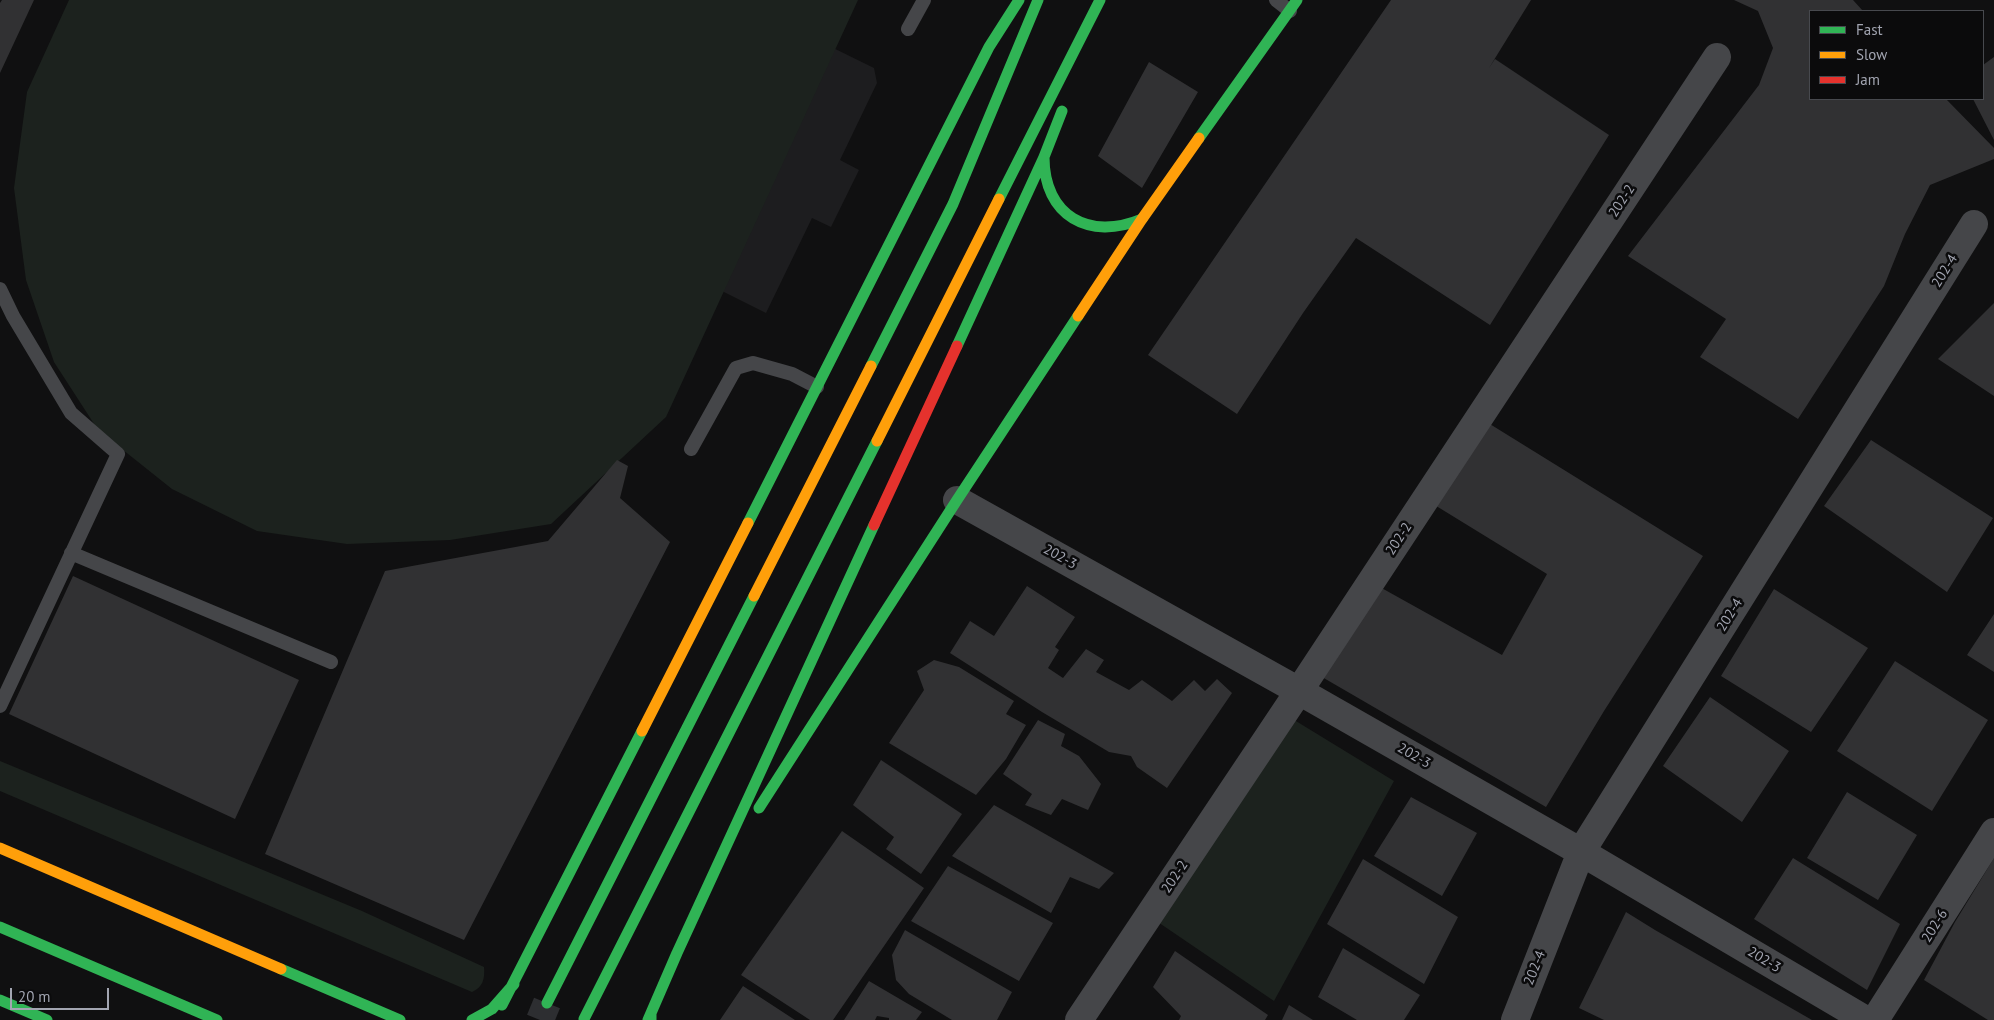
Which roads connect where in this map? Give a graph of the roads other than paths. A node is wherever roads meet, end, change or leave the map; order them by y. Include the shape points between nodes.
1 (924, 0) edge
2 (1019, 0) edge
3 (1038, 0) edge
4 (1100, 0) edge
5 (1105, 0) edge
6 (1276, 0) edge
7 (1293, 5) edge
8 (908, 29) dead end
9 (1717, 57) dead end
10 (1080, 64) dead end
11 (1066, 101) dead end
12 (1044, 157) junction
13 (1142, 219) junction
14 (1974, 224) dead end
15 (0, 289) edge
16 (817, 387) junction
17 (691, 449) dead end
18 (957, 500) junction
19 (71, 554) junction
20 (331, 662) dead end
21 (1299, 690) junction
22 (0, 706) edge
23 (1994, 832) edge
24 (0, 848) edge
25 (1581, 852) junction
26 (704, 896) junction
27 (0, 927) edge
28 (514, 984) junction
29 (0, 1000) edge
30 (548, 1003) tunnel mouth
31 (650, 1018) edge
32 (584, 1019) edge
33 (47, 1020) edge
34 (217, 1020) edge
35 (400, 1020) edge
36 (472, 1020) edge
37 (490, 1020) edge
38 (1079, 1020) edge
39 (1515, 1020) edge
40 (1866, 1020) edge
41 (1875, 1020) edge

1 - 8 lane
2 - 16 main road via 985,56
3 - 30 main road via 953,204
4 - 32 main road
5 - 10 main road
6 - 7 lane
7 - 13 main road
9 - 21 street, 202-2
11 - 12 main road
12 - 13 main road via 1045,178 1052,198 1066,214 1084,224 1105,228 1125,226
12 - 26 main road
13 - 18 main road
14 - 25 street, 202-4
15 - 19 lane via 71,413 118,454
16 - 17 lane via 792,374 753,363 736,368
16 - 28 main road
18 - 21 street, 202-3
18 - 26 main road
19 - 20 lane
19 - 22 lane
21 - 25 street, 202-3
21 - 38 street, 202-2
23 - 41 street, 202-6
24 - 35 main road
25 - 39 street, 202-4
25 - 40 street, 202-3
26 - 31 main road
27 - 34 main road
28 - 36 main road via 492,1009
28 - 37 main road
29 - 33 main road

